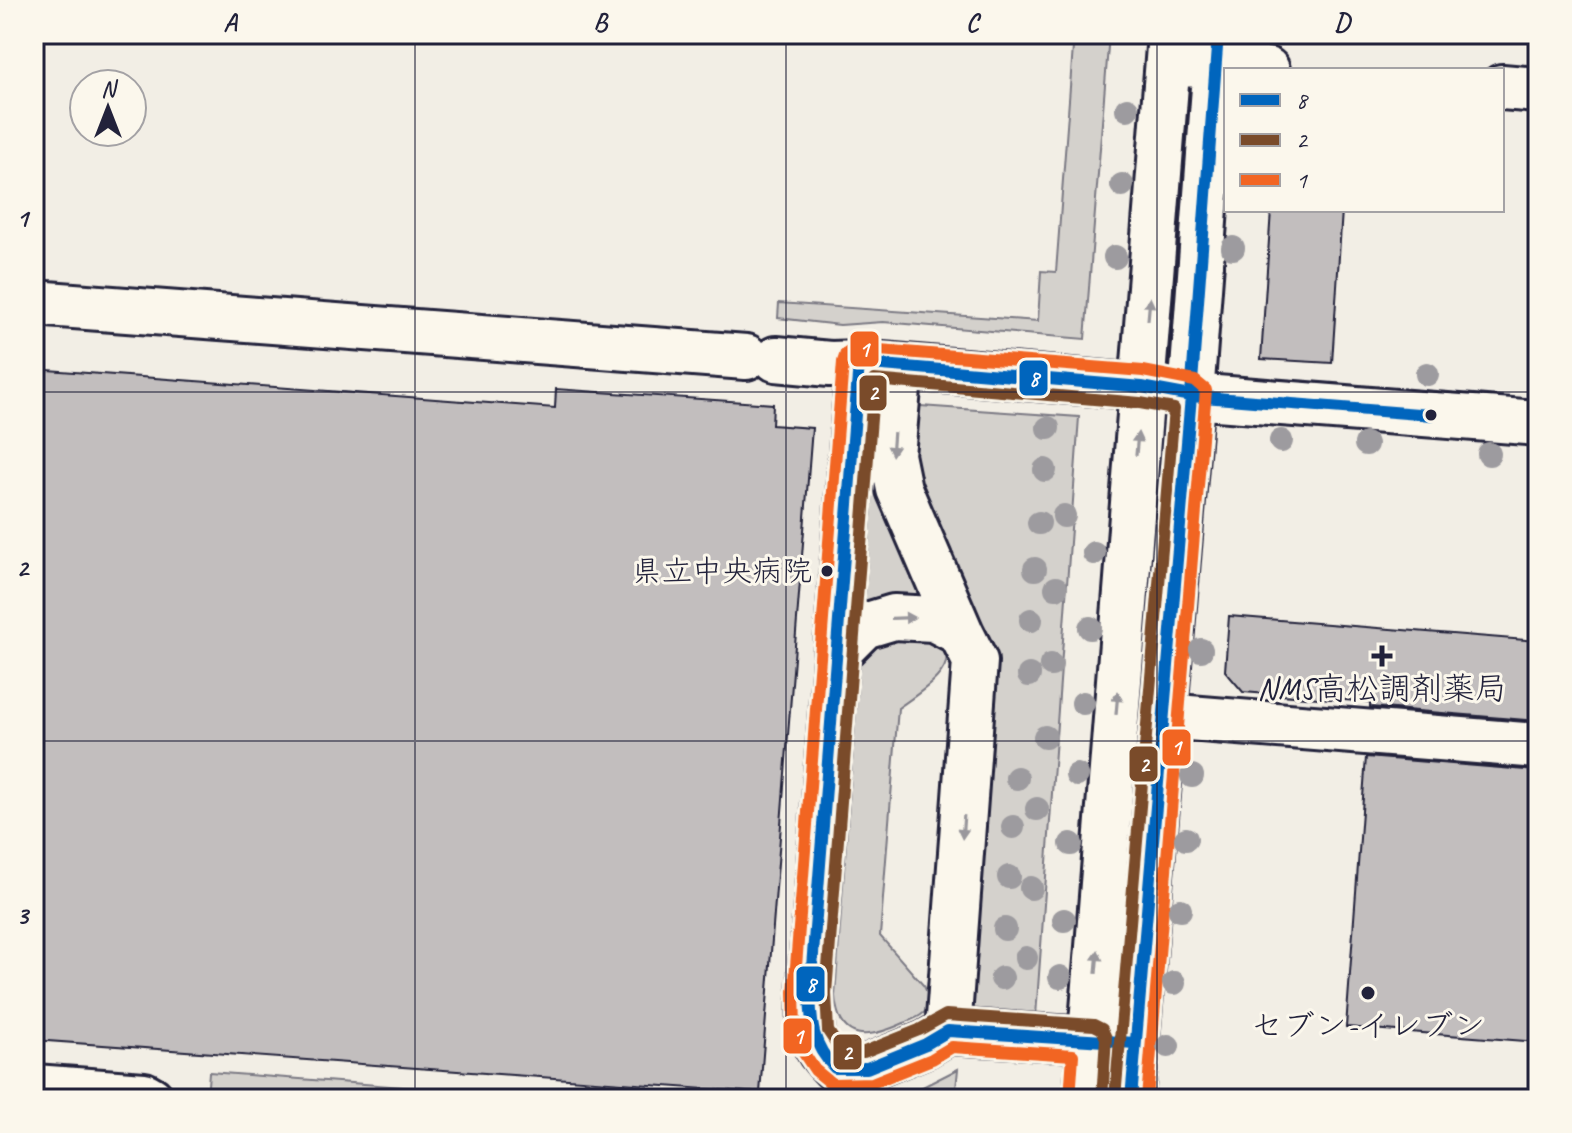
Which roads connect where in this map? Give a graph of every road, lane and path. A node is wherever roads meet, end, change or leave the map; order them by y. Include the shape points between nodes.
1 (1169, 48) edge
2 (1217, 50) edge
3 (1262, 68) edge
4 (1504, 87) edge
5 (1538, 90) edge
6 (34, 303) edge
7 (880, 365) junction
8 (1142, 387) junction
9 (1191, 396) junction
10 (1538, 423) edge
11 (961, 633) junction
12 (837, 653) junction
13 (1164, 716) junction
14 (1538, 746) edge
15 (948, 1031) junction
16 (1090, 1040) junction
17 (1135, 1043) junction
18 (34, 1087) edge
19 (151, 1099) edge
20 (1086, 1099) edge
21 (1131, 1099) edge

1 - 2 street
8 -> 1 street
2 - 3 street
2 - 9 street
4 - 5 street
6 - 7 street
7 - 8 street
7 -> 11 street via 899,489
7 - 12 street
8 - 9 street
16 -> 8 street
9 - 10 street
9 - 13 street
12 -> 11 street via 864,626 894,617 934,619
11 -> 15 street via 975,661
12 - 15 street via 810,993 817,1051 835,1068 867,1068
13 - 14 street
13 - 17 street
15 - 16 street
16 - 17 street
16 - 20 street
17 - 21 street
18 - 19 street

